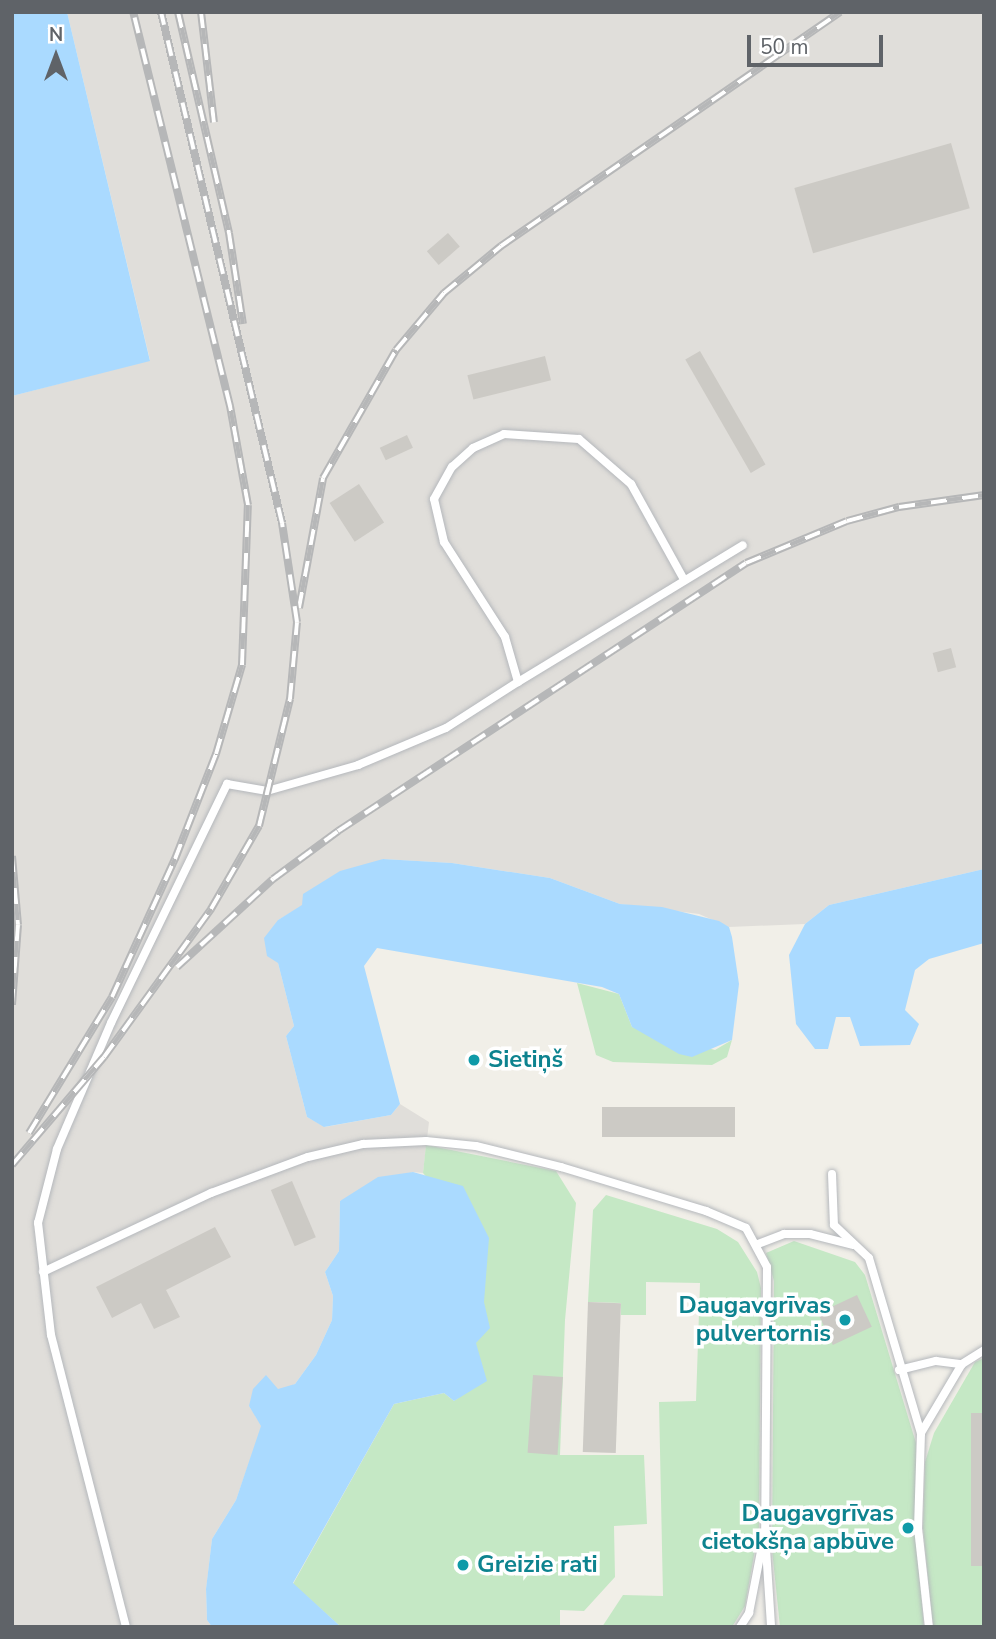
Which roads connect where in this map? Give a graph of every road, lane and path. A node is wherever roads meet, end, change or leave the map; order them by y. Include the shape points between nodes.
1 (743, 545) dead end
2 (683, 578) junction
3 (519, 682) junction
4 (832, 1174) dead end
5 (758, 1244) junction
6 (856, 1246) junction
7 (43, 1272) junction
8 (984, 1350) edge
9 (962, 1364) junction
10 (899, 1370) junction
11 (921, 1433) junction
12 (765, 1533) junction
13 (126, 1627) edge
14 (740, 1627) edge
15 (771, 1627) edge
16 (929, 1627) edge

1 - 2 lane
2 - 3 lane
2 - 3 lane via 631,484 579,439 504,434 473,447 452,467 434,499 444,542 505,637
3 - 7 lane via 446,728 358,765 267,791 227,783 111,1023 57,1149 38,1223
4 - 6 lane via 834,1225
5 - 6 lane via 784,1234 810,1234
5 - 7 lane via 746,1228 706,1211 561,1167 476,1146 426,1141 363,1144 307,1157 211,1193
5 - 12 lane via 767,1267
6 - 10 lane via 869,1258
7 - 13 lane via 51,1335
8 - 9 lane
9 - 10 lane via 936,1361
9 - 11 lane
10 - 11 lane
11 - 16 lane via 918,1528
12 - 14 lane via 749,1613
12 - 15 lane

